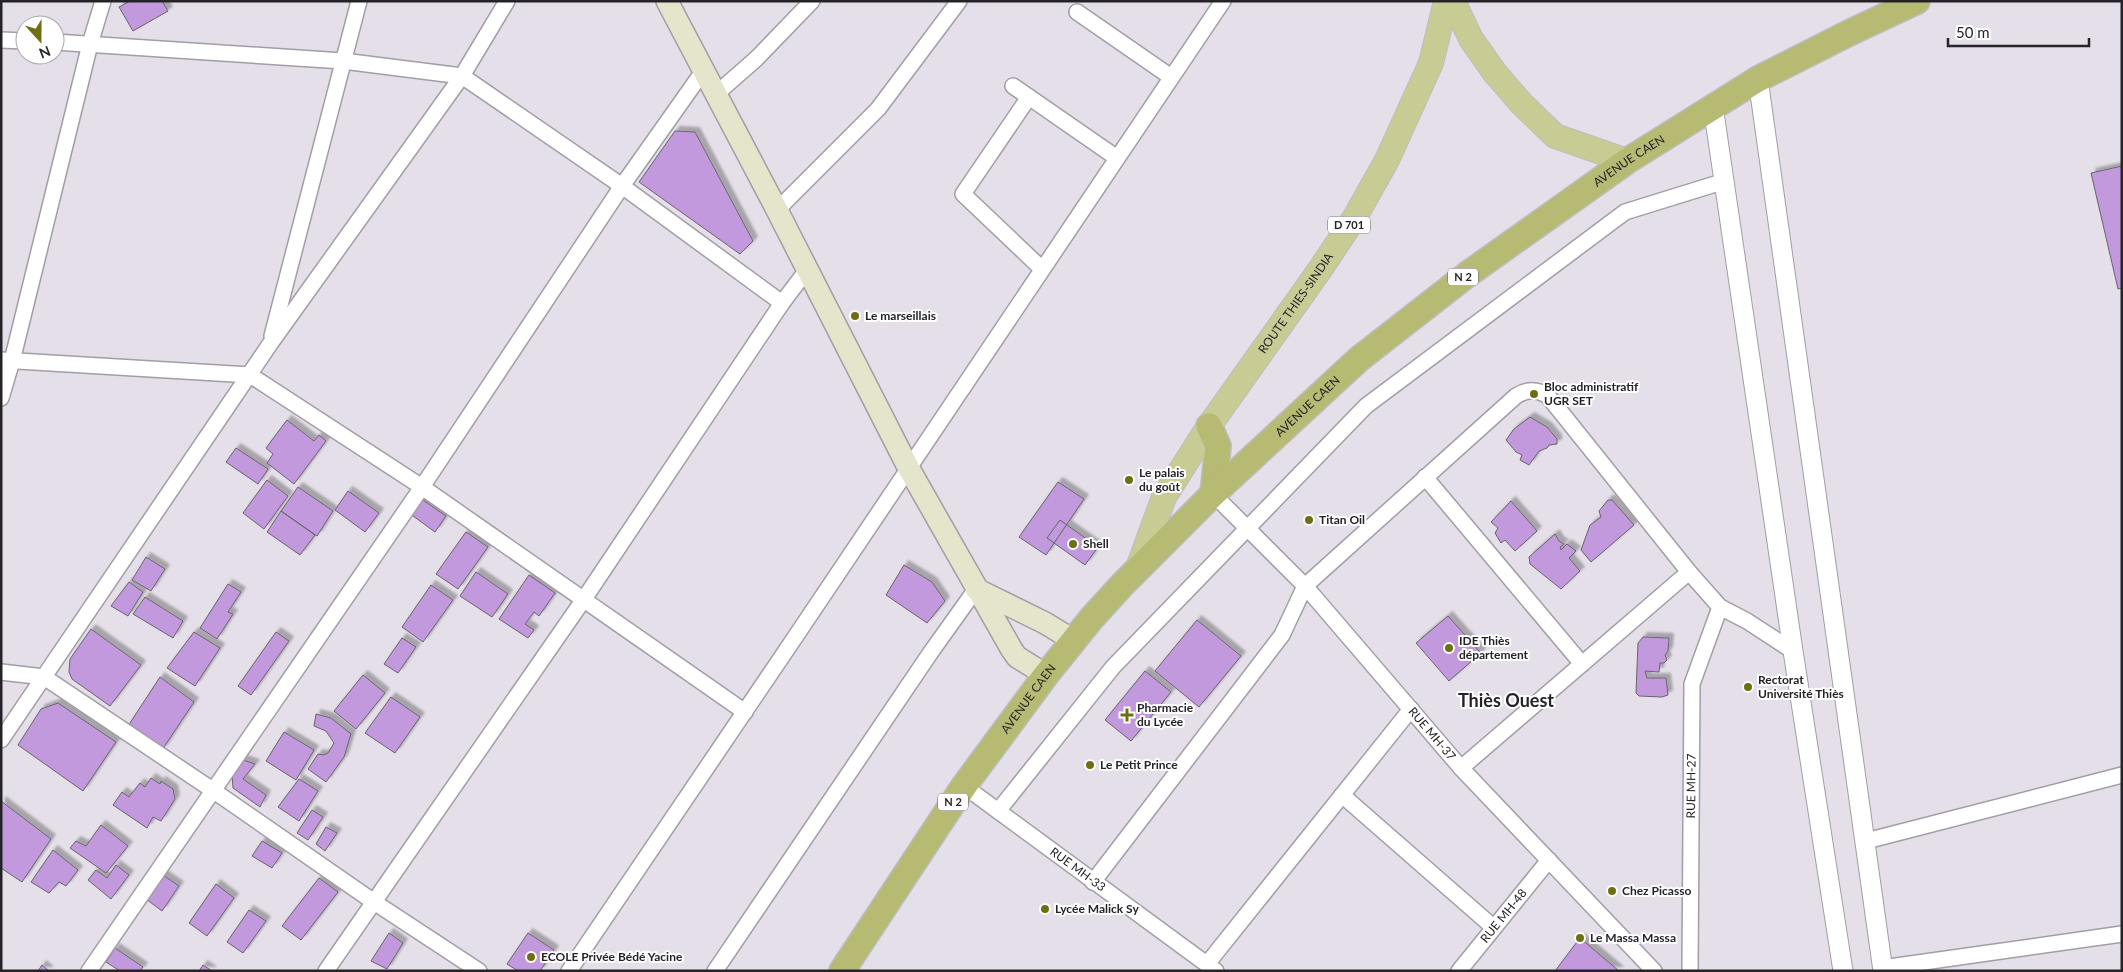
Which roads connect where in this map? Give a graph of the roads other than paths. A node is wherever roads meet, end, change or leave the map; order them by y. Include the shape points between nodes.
1 (103, 1) edge
2 (359, 1) edge
3 (507, 1) edge
4 (667, 1) edge
5 (812, 1) edge
6 (959, 1) edge
7 (1223, 1) edge
8 (1446, 1) edge
9 (1453, 1) edge
10 (1917, 1) edge
11 (1077, 12) dead end
12 (1, 40) edge
13 (15, 41) edge
14 (65, 43) edge
15 (90, 44) junction
16 (343, 61) junction
17 (704, 70) junction
18 (462, 76) junction
19 (1171, 77) junction
20 (1758, 79) junction
21 (1012, 86) dead end
22 (716, 94) junction
23 (1029, 97) junction
24 (1713, 106) junction
25 (1117, 158) junction
26 (1626, 161) junction
27 (1725, 181) junction
28 (622, 186) junction
29 (778, 210) junction
30 (1042, 269) junction
31 (808, 270) junction
32 (782, 303) junction
33 (270, 344) junction
34 (7, 361) edge
35 (250, 375) junction
36 (1, 398) edge
37 (1209, 426) junction
38 (908, 467) junction
39 (1425, 477) junction
40 (422, 487) junction
41 (1213, 494) junction
42 (1247, 528) junction
43 (1138, 568) junction
44 (1689, 572) junction
45 (1305, 586) junction
46 (976, 589) junction
47 (584, 599) junction
48 (1720, 608) junction
49 (1073, 640) junction
50 (1793, 651) junction
51 (1582, 664) junction
52 (1, 672) edge
53 (1046, 675) junction
54 (44, 677) junction
55 (1411, 709) junction
56 (745, 712) junction
57 (1, 740) edge
58 (1461, 768) junction
59 (2122, 775) edge
60 (964, 786) junction
61 (214, 790) junction
62 (1342, 795) junction
63 (998, 811) junction
64 (1866, 841) junction
65 (1548, 860) junction
66 (1093, 882) junction
67 (374, 902) junction
68 (1493, 927) junction
69 (2122, 934) edge
70 (1211, 967) edge
71 (1644, 967) edge
72 (1883, 969) edge
73 (89, 971) edge
74 (326, 971) edge
75 (479, 971) edge
76 (569, 971) edge
77 (715, 971) edge
78 (842, 971) edge
79 (1459, 971) edge
80 (1690, 971) edge
81 (1843, 971) edge

1 - 15 street
2 - 16 street
3 - 18 street
4 - 17 main road
5 - 22 street via 756,59
6 - 29 street via 878,109
7 - 19 street
8 - 37 main road, ROUTE THIES-SINDIA / D 701 via 1431,63 1386,160 1355,217
9 - 26 main road via 1471,38 1495,73 1554,136
10 - 20 highway, AVENUE CAEN / N 2
11 - 19 street
12 - 13 street
14 - 15 street
15 - 16 street
15 - 34 street
16 - 18 street
16 - 33 street
17 - 22 main road
17 - 28 street
18 - 28 street
18 - 33 street
19 - 25 street
20 - 24 highway, AVENUE CAEN / N 2
20 - 64 street
21 - 23 street
22 - 29 main road
23 - 25 street
23 - 30 street via 963,194
24 - 26 highway, AVENUE CAEN / N 2
24 - 27 street
25 - 30 street
26 - 41 highway, AVENUE CAEN / N 2 via 1468,274 1359,359
27 - 42 street via 1625,212 1366,406
27 - 50 street
28 - 32 street
28 - 40 street
29 - 31 main road
30 - 38 street
31 - 32 street
31 - 38 main road
32 - 47 street
33 - 35 street
34 - 35 street
34 - 36 street
35 - 40 street
35 - 54 street
37 - 41 highway via 1218,446
37 - 43 main road, ROUTE THIES-SINDIA / D 701 via 1164,497
38 - 46 main road
38 - 56 street
39 - 44 street via 1516,396 1526,391 1543,393
39 - 45 street
39 - 51 street
40 - 47 street
40 - 61 street
41 - 42 street, RUE MH-37
41 - 43 highway, AVENUE CAEN / N 2
42 - 45 street, RUE MH-37
42 - 63 street via 1112,667
43 - 49 highway, AVENUE CAEN / N 2
44 - 48 street
44 - 51 street
45 - 55 street, RUE MH-37
45 - 66 street via 1282,634
46 - 49 main road
46 - 53 main road via 1017,658
46 - 77 street
47 - 56 street
47 - 67 street
48 - 50 street via 1747,621
48 - 80 street, RUE MH-27 via 1692,684
49 - 53 highway, AVENUE CAEN / N 2
50 - 81 street
51 - 58 street
52 - 54 street
53 - 60 highway, AVENUE CAEN / N 2
54 - 57 street
54 - 61 street
55 - 58 street, RUE MH-37
55 - 62 street
56 - 76 street
58 - 65 street, RUE MH-37
59 - 64 street
60 - 63 street, RUE MH-33
60 - 78 highway, AVENUE CAEN / N 2
61 - 67 street
61 - 73 street
62 - 68 street
62 - 70 street
63 - 66 street, RUE MH-33
64 - 72 street
65 - 68 street, RUE MH-48
65 - 71 street, RUE MH-37
66 - 70 street, RUE MH-33
67 - 74 street
67 - 75 street
68 - 79 street, RUE MH-48
69 - 72 street

